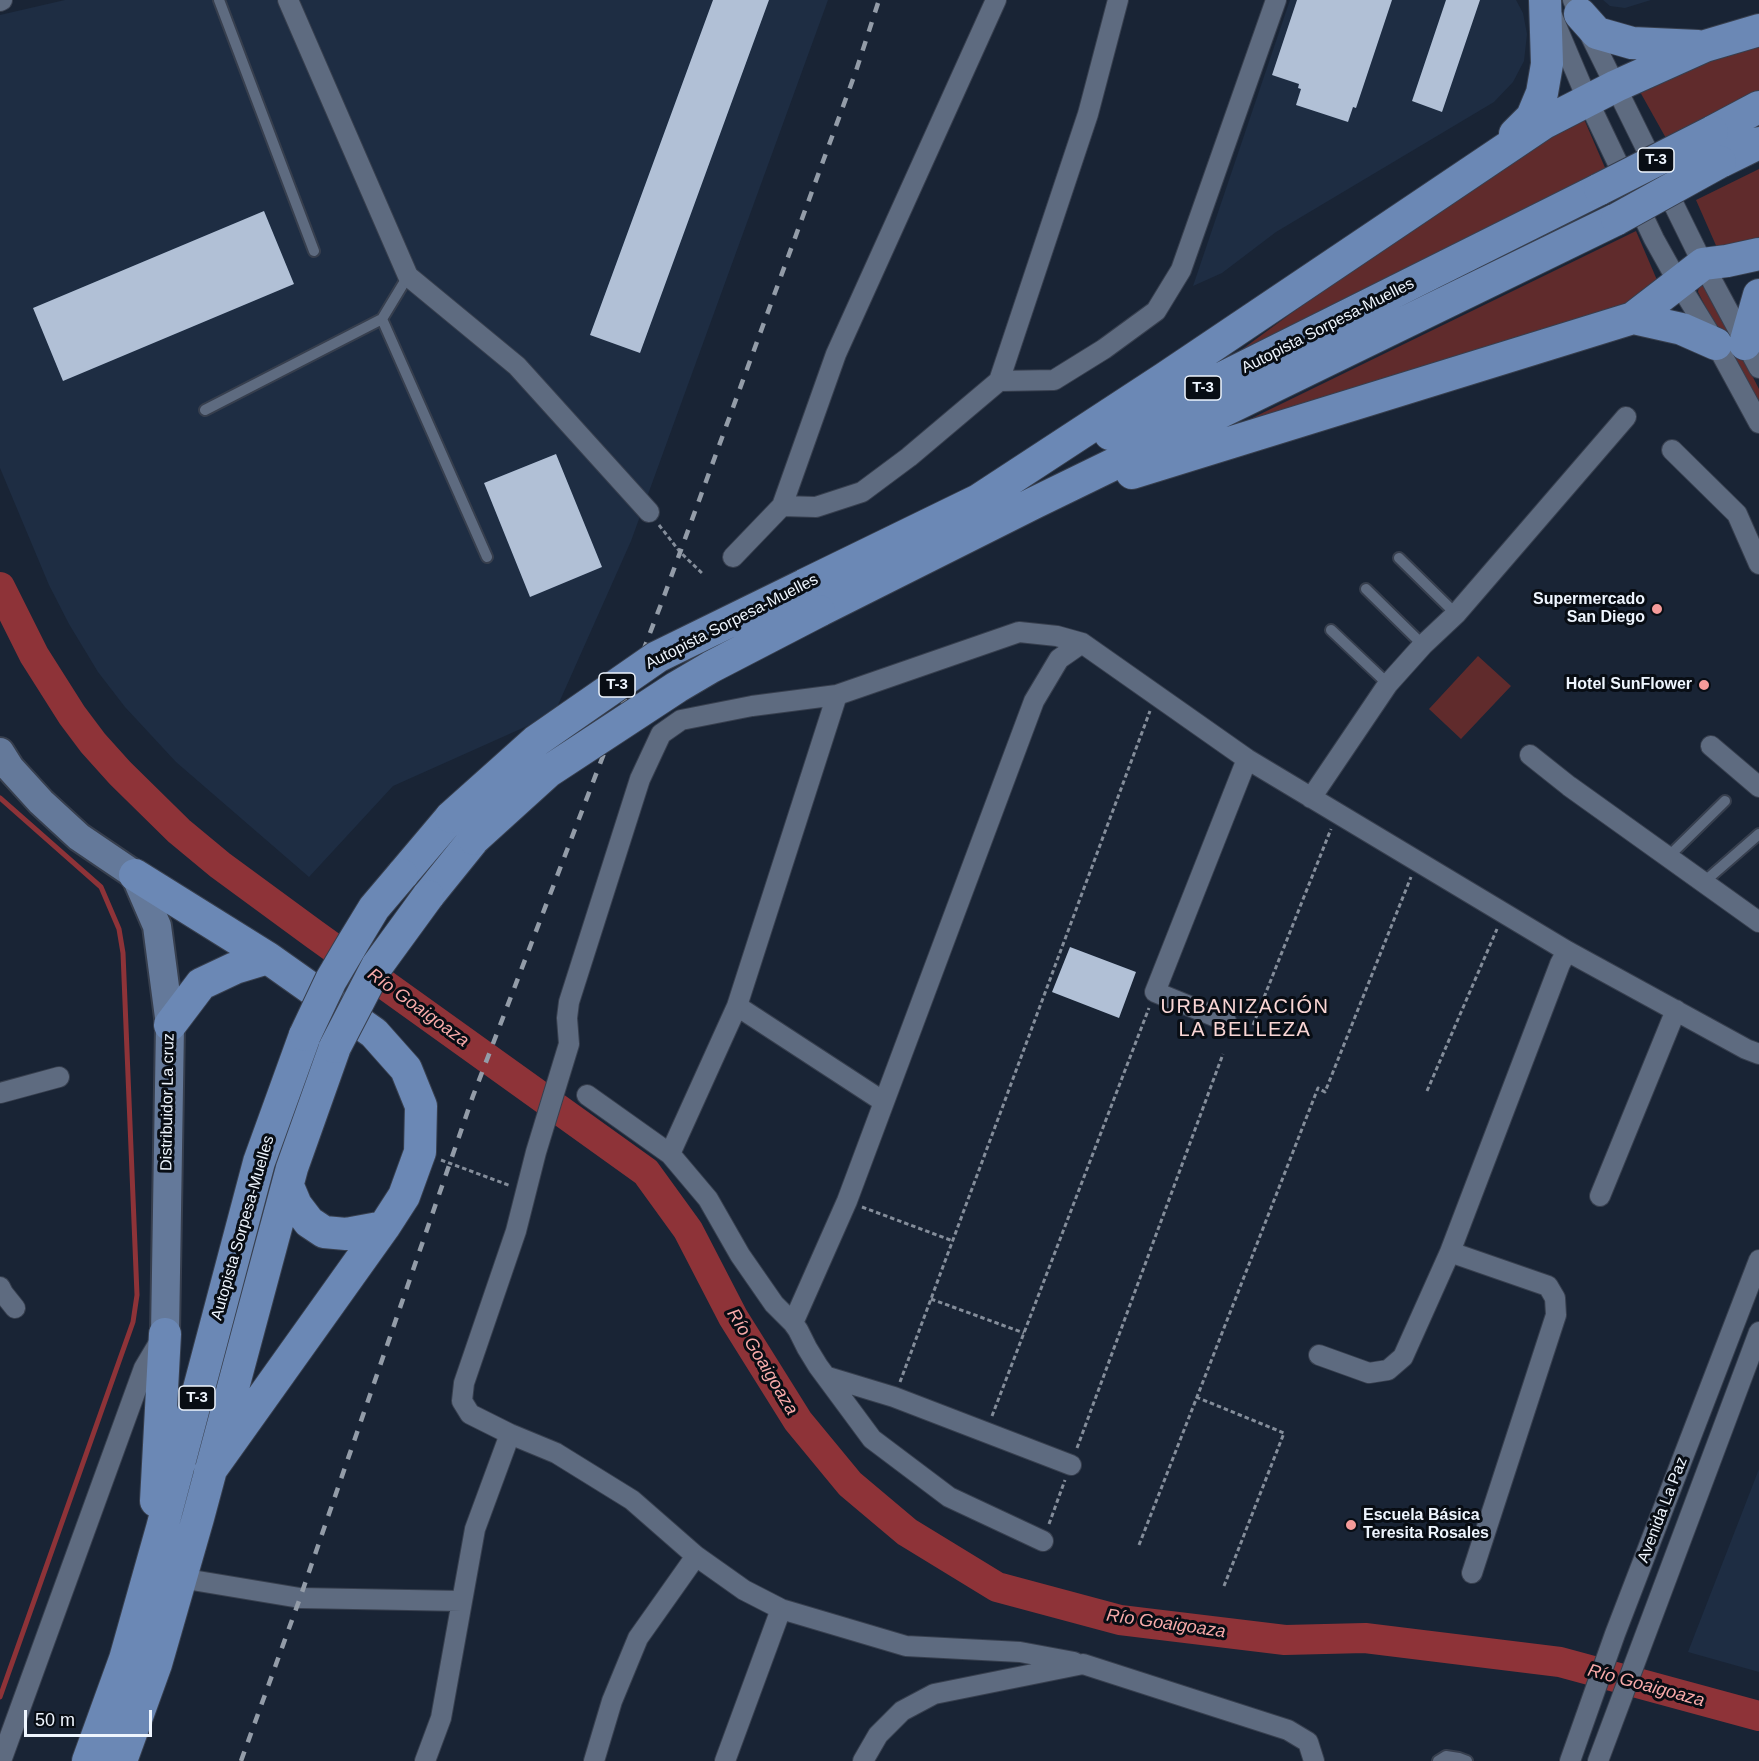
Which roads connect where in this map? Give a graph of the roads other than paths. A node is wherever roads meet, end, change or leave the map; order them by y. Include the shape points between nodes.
1 (219, 0) edge
2 (288, 0) edge
3 (996, 0) edge
4 (1118, 0) edge
5 (1275, 0) edge
6 (1545, 0) edge
7 (1576, 7) edge
8 (1759, 30) edge
9 (1705, 46) junction
10 (1616, 86) junction
11 (1588, 101) junction
12 (1759, 107) edge
13 (1759, 142) edge
14 (1493, 157) junction
15 (314, 251) dead end
16 (1759, 254) edge
17 (1703, 264) junction
18 (408, 276) junction
19 (1678, 282) junction
20 (1759, 295) edge
21 (1633, 318) junction
22 (382, 319) junction
23 (1740, 352) edge
24 (999, 381) junction
25 (205, 410) dead end
26 (1626, 417) dead end
27 (1759, 423) edge
28 (1671, 450) dead end
29 (974, 503) junction
30 (1034, 503) junction
31 (782, 506) junction
32 (649, 512) road end
33 (733, 556) dead end
34 (487, 557) dead end
35 (1399, 558) dead end
36 (1759, 564) edge
37 (1366, 589) dead end
38 (812, 598) junction
39 (1456, 614) junction
40 (1330, 630) dead end
41 (1082, 643) junction
42 (1423, 645) junction
43 (1388, 684) junction
44 (837, 695) junction
45 (1711, 746) dead end
46 (0, 752) edge
47 (1530, 755) dead end
48 (1247, 759) junction
49 (1759, 788) edge
50 (1311, 798) junction
51 (1725, 801) dead end
52 (1759, 834) edge
53 (1668, 857) junction
54 (135, 875) junction
55 (1704, 882) junction
56 (1756, 915) edge
57 (1567, 951) junction
58 (268, 958) junction
59 (737, 1006) junction
60 (1676, 1010) junction
61 (1226, 1021) dead end
62 (170, 1025) junction
63 (1755, 1055) edge
64 (59, 1077) dead end
65 (0, 1093) edge
66 (587, 1095) dead end
67 (884, 1101) junction
68 (670, 1154) junction
69 (288, 1186) junction
70 (1600, 1196) dead end
71 (384, 1227) junction
72 (1450, 1252) junction
73 (1759, 1260) edge
74 (0, 1287) edge
75 (15, 1308) dead end
76 (217, 1322) junction
77 (793, 1323) junction
78 (1759, 1332) edge
79 (165, 1334) junction
80 (1319, 1355) dead end
81 (828, 1377) junction
82 (510, 1434) junction
83 (1071, 1465) road end
84 (210, 1471) junction
85 (1043, 1541) road end
86 (696, 1556) junction
87 (150, 1572) junction
88 (1472, 1573) dead end
89 (180, 1578) junction
90 (462, 1601) junction
91 (781, 1609) junction
92 (1083, 1664) junction
93 (1602, 1755) edge
94 (1, 1761) edge
95 (88, 1761) edge
96 (121, 1761) edge
97 (425, 1761) edge
98 (594, 1761) edge
99 (725, 1761) edge
100 (863, 1761) edge
101 (1314, 1761) edge
102 (1438, 1761) edge
103 (1467, 1761) edge
104 (1569, 1761) edge

1 - 15 lane
2 - 18 street
3 - 31 street via 836,354
4 - 24 street via 1088,114
5 - 24 street via 1181,270 1156,311 1054,380
6 - 11 street
6 - 14 main road via 1547,64 1542,93 1532,117
7 - 9 main road via 1597,33 1632,43
7 - 10 street
8 - 9 main road
9 - 10 main road
10 - 11 main road
10 - 17 street
11 - 14 main road via 1544,123
11 - 19 street
12 - 29 main road, Autopista Sorpesa-Muelles / T-3, bridge
13 - 30 main road, Autopista Sorpesa-Muelles / T-3, bridge via 1617,219
14 - 29 main road
16 - 17 main road
17 - 19 main road
17 - 23 street
18 - 22 lane
18 - 32 street via 517,366
19 - 21 main road
19 - 23 street
20 - 23 main road
21 - 23 main road via 1682,329
21 - 30 main road
22 - 25 lane
22 - 34 lane
23 - 27 street
24 - 31 street via 862,492 816,507
26 - 39 street
28 - 36 street via 1737,514
29 - 38 main road, Autopista Sorpesa-Muelles / T-3
30 - 38 main road, Autopista Sorpesa-Muelles / T-3
31 - 33 street
35 - 39 lane
37 - 42 lane
38 - 69 main road, Autopista Sorpesa-Muelles / T-3, bridge via 549,771 474,839 377,966 335,1047
38 - 76 main road, Autopista Sorpesa-Muelles / T-3, bridge via 657,657 536,741 451,817 374,908 331,980 305,1035 259,1162
39 - 42 street
40 - 43 lane
41 - 44 street via 1019,632
41 - 48 street
41 - 67 street via 1059,659 1034,701
42 - 43 street
43 - 50 street
44 - 59 street
44 - 82 street via 681,720 662,734 640,780 569,1002 568,1044 516,1231 464,1383 462,1401 470,1414
45 - 49 street
46 - 54 main road via 41,802 79,837
47 - 53 street
48 - 50 street
48 - 61 street via 1155,992
50 - 57 street
51 - 53 lane
52 - 55 lane
53 - 55 street
54 - 58 main road
54 - 62 main road, Distribuidor La cruz via 157,926
55 - 56 street
57 - 60 street
57 - 72 street
58 - 62 main road via 201,984
58 - 71 main road via 374,1033 406,1069 421,1106 420,1152 404,1196
59 - 67 street
59 - 68 street
60 - 63 street
60 - 70 street
62 - 79 main road, Distribuidor La cruz
64 - 65 street
66 - 68 street
67 - 77 street via 847,1201
68 - 77 street via 708,1198 740,1255 774,1304
69 - 71 main road via 309,1222 324,1232 346,1234
69 - 84 main road, Autopista Sorpesa-Muelles / T-3
71 - 84 main road
72 - 80 street via 1403,1357 1388,1370 1369,1373
72 - 88 street via 1548,1286 1555,1298 1556,1316
73 - 104 street, Avenida La Paz
74 - 75 street
76 - 79 main road via 200,1345 187,1352 177,1349
76 - 87 main road, Autopista Sorpesa-Muelles / T-3
77 - 81 street
78 - 93 street, Avenida La Paz
79 - 87 main road
79 - 94 street via 144,1368
81 - 83 street via 894,1397
81 - 85 street via 872,1439 949,1497
82 - 86 street via 556,1453 632,1500
82 - 90 street via 475,1529
84 - 89 main road, Autopista Sorpesa-Muelles / T-3
86 - 91 street via 744,1590
86 - 98 street via 638,1638 612,1701
87 - 95 main road, Autopista Sorpesa-Muelles / T-3 via 125,1659
89 - 90 street via 300,1598
89 - 96 main road, Autopista Sorpesa-Muelles / T-3 via 156,1664
90 - 97 street via 441,1718
91 - 92 street via 906,1646 1020,1652
91 - 99 street
92 - 100 street via 934,1694 902,1711 878,1735
92 - 101 street via 1288,1730 1308,1742
102 - 103 lane via 1446,1756

